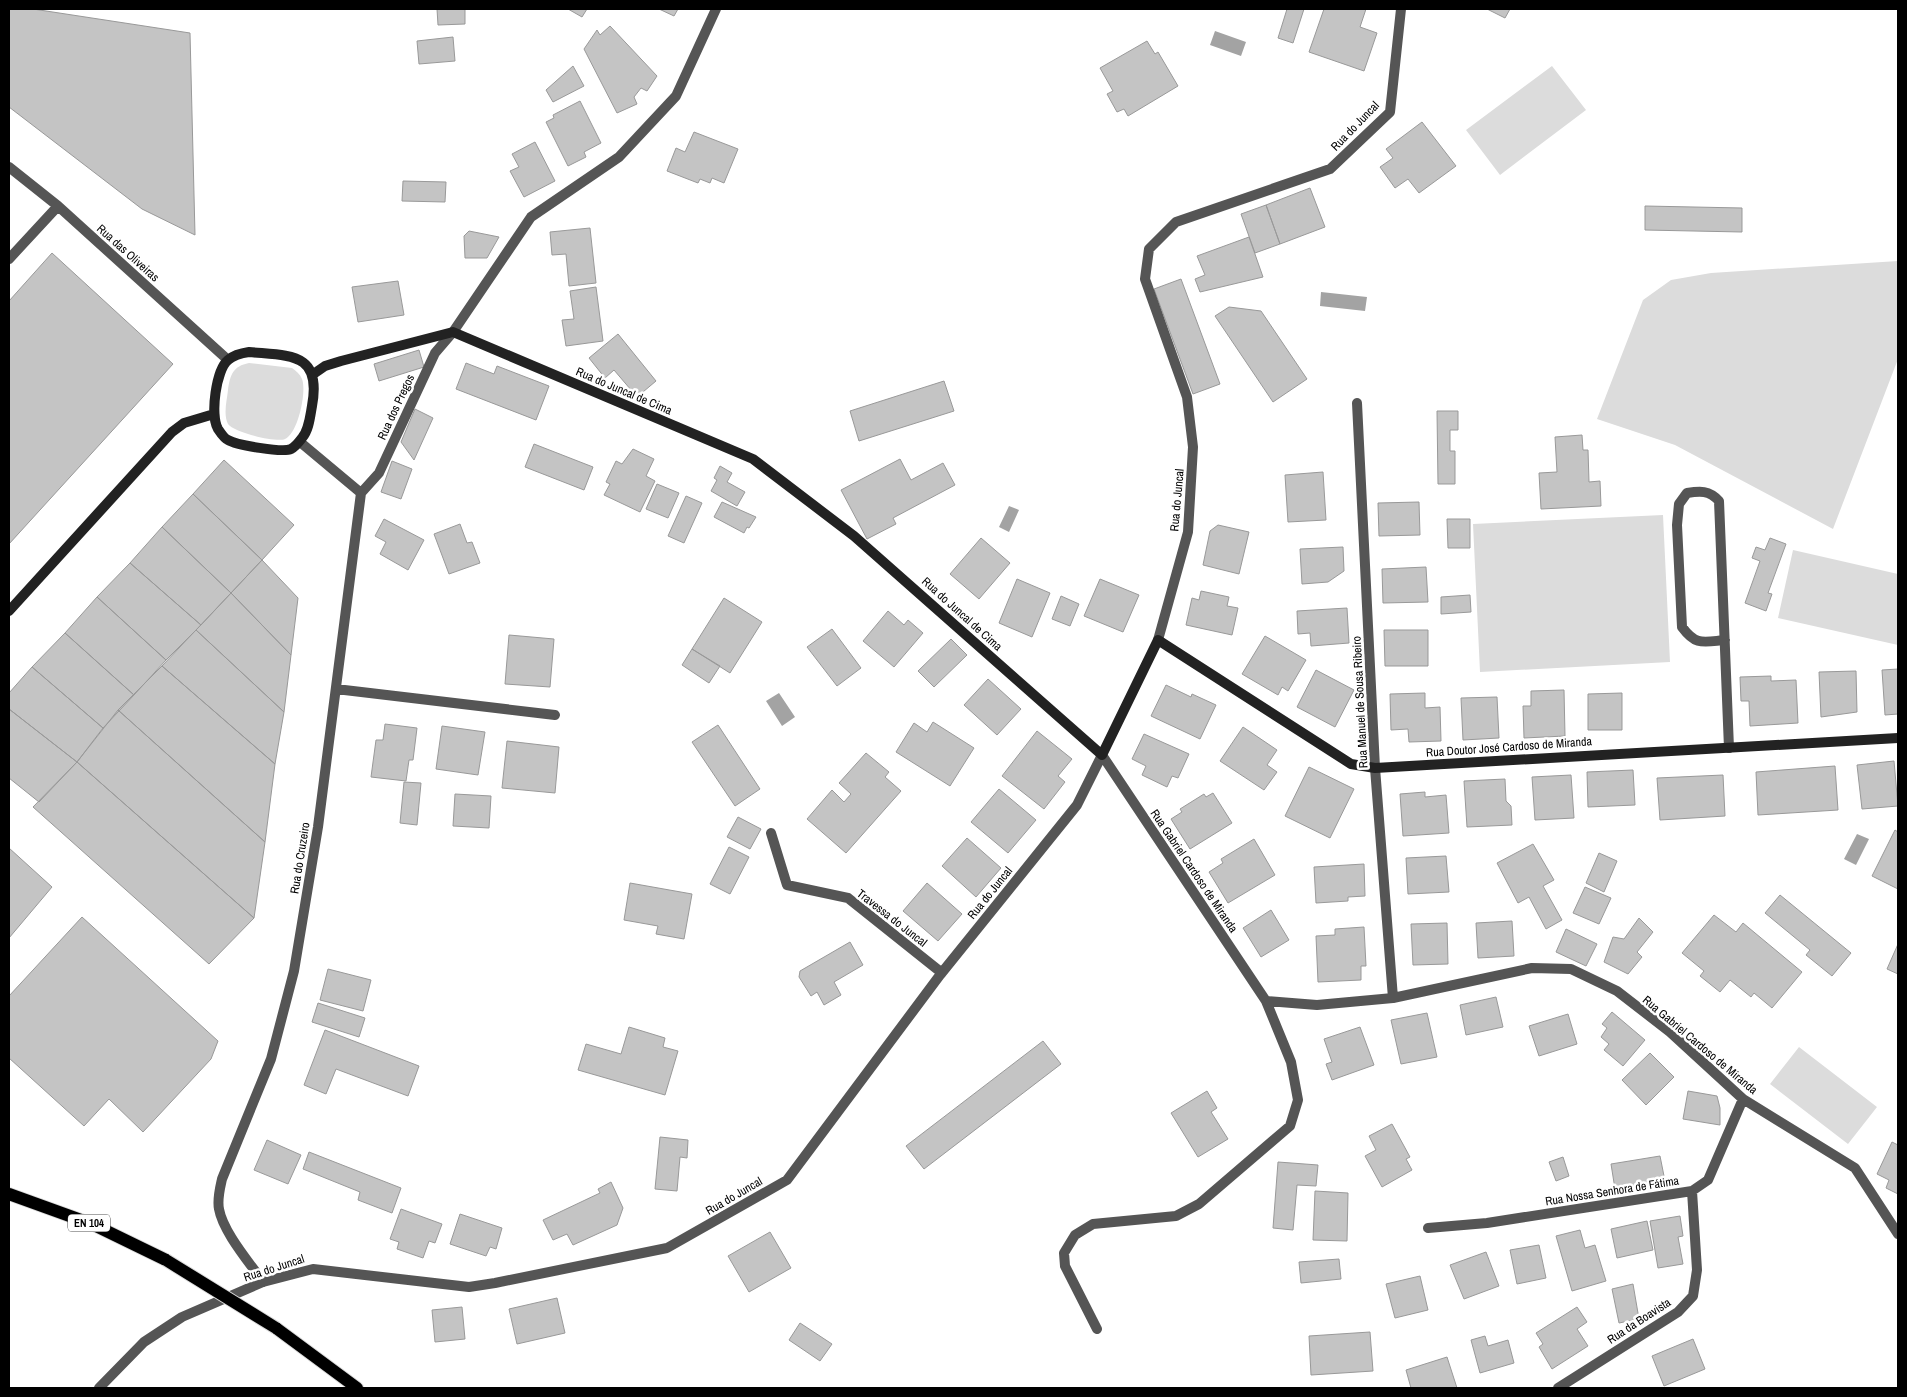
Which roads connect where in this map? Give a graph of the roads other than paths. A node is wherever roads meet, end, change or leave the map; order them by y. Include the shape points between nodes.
1 (716, 9) edge
2 (1401, 9) edge
3 (9, 168) edge
4 (58, 206) junction
5 (9, 259) edge
6 (454, 332) junction
7 (228, 360) junction
8 (312, 375) junction
9 (1357, 403) dead end
10 (214, 414) junction
11 (300, 442) junction
12 (361, 493) junction
13 (9, 611) edge
14 (1158, 640) junction
15 (1725, 640) junction
16 (336, 689) junction
17 (555, 715) dead end
18 (1898, 738) edge
19 (1729, 748) junction
20 (1102, 755) junction
21 (1376, 768) junction
22 (771, 833) dead end
23 (942, 973) junction
24 (1393, 998) junction
25 (1266, 1001) junction
26 (1743, 1099) junction
27 (1692, 1191) junction
28 (9, 1194) edge
29 (1428, 1228) dead end
30 (1898, 1234) edge
31 (264, 1282) junction
32 (1097, 1329) dead end
33 (99, 1388) edge
34 (357, 1388) edge
35 (1558, 1388) edge

1 - 6 street via 676,96 619,157 531,217
2 - 14 street, Rua do Juncal via 1390,112 1330,168 1176,222 1149,248 1145,278 1187,397 1193,447 1188,532
3 - 4 street, Rua das Oliveiras
4 - 5 street
4 - 7 street, Rua das Oliveiras
6 - 8 street via 341,361
6 - 12 street, Rua dos Pregos via 435,353 379,473
6 - 20 street, Rua do Juncal de Cima via 753,459 854,536
7 - 8 street via 249,352 296,357
7 - 10 street via 219,371
8 - 11 street via 315,388 306,433
9 - 21 street, Rua Manuel de Sousa Ribeiro
10 - 11 street via 218,428 228,440 277,452 291,449
10 - 13 street via 184,423 172,432
11 - 12 street
12 - 16 street, Rua do Cruzeiro
14 - 20 street, Rua do Juncal
14 - 21 street, Rua Doutor José Cardoso de Miranda via 1351,764
15 - 15 street via 1718,501 1712,493 1687,493 1679,504 1677,525 1682,627 1691,639 1703,642
15 - 19 street
16 - 17 street
16 - 31 street, Rua do Cruzeiro via 318,827 294,970 271,1059 219,1192 219,1209 225,1224
18 - 19 street, Rua Doutor José Cardoso de Miranda
19 - 21 street, Rua Doutor José Cardoso de Miranda
20 - 23 street, Rua do Juncal via 1076,804
20 - 25 street, Rua Gabriel Cardoso de Miranda
21 - 24 street, Rua Manuel de Sousa Ribeiro
22 - 23 street, Travessa do Juncal via 787,884 848,898
23 - 31 street, Rua do Juncal via 787,1180 667,1248 469,1288 313,1269
24 - 25 street, Rua Gabriel Cardoso de Miranda via 1317,1006
24 - 26 street, Rua Gabriel Cardoso de Miranda via 1532,968 1570,969 1617,991 1670,1032
25 - 32 street, Rua Gabriel Cardoso de Miranda via 1291,1062 1295,1081 1298,1100 1290,1126 1199,1204 1176,1216 1093,1224 1075,1235 1064,1253 1065,1266
26 - 27 street, Rua Nossa Senhora de Fátima via 1708,1180
26 - 30 street, Rua Gabriel Cardoso de Miranda via 1855,1168
27 - 29 street, Rua Nossa Senhora de Fátima via 1487,1223
27 - 35 street, Rua da Boavista via 1697,1270 1693,1296 1678,1312
28 - 34 main road, EN 104, bridge via 92,1224 166,1260 276,1328
31 - 33 street, Rua do Juncal via 182,1317 144,1342

